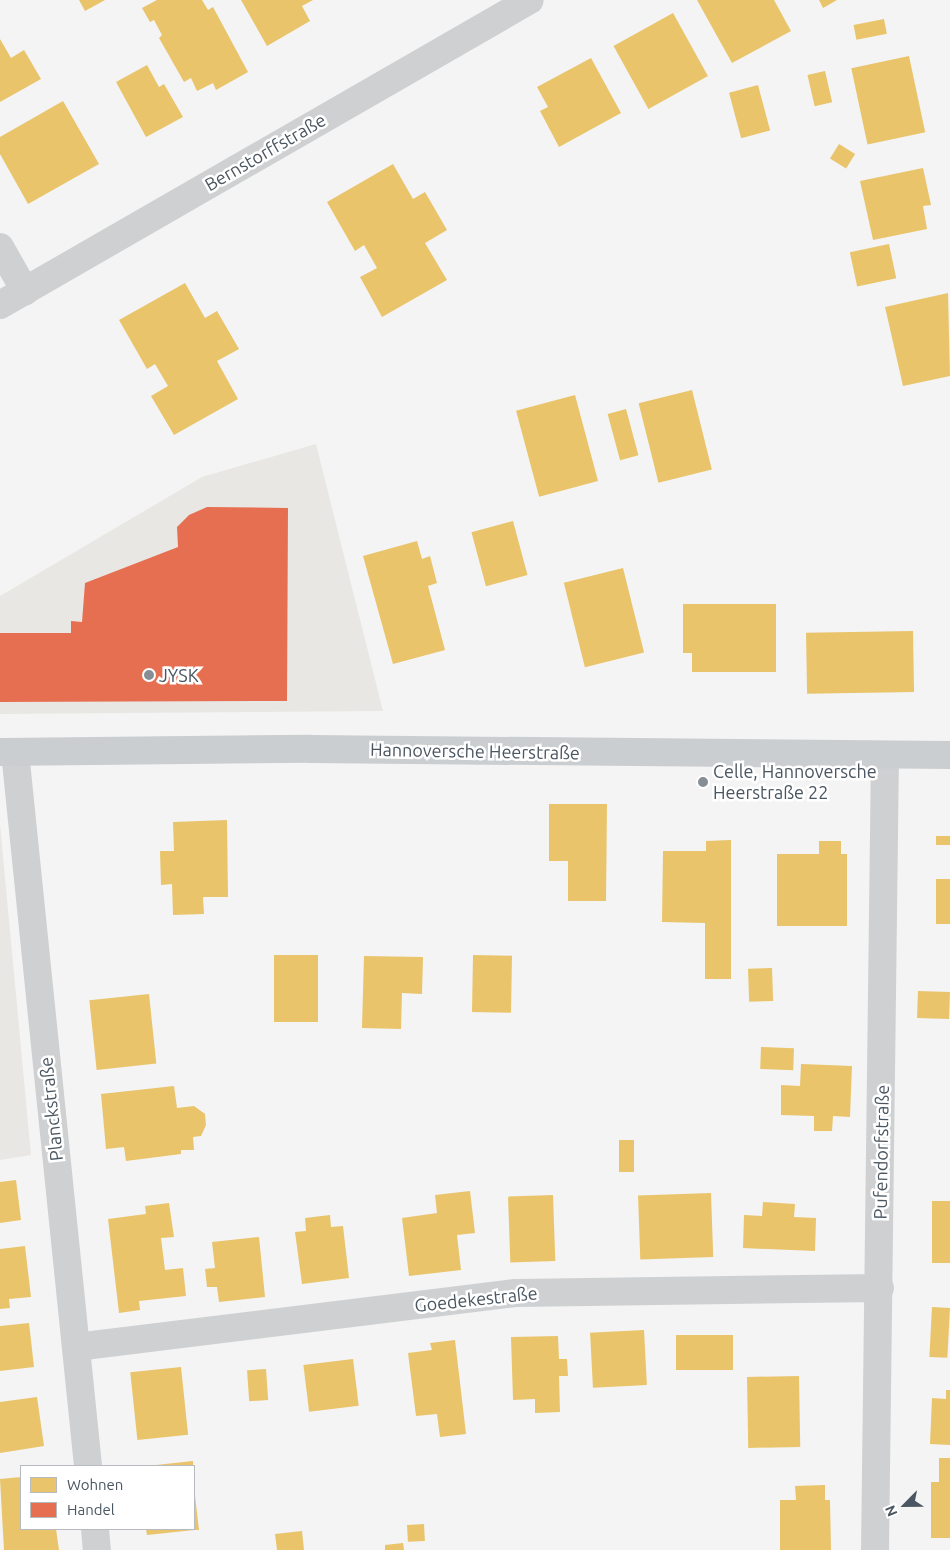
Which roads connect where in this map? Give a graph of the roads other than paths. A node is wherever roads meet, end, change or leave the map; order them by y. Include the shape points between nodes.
1 (530, 0) edge
2 (0, 247) edge
3 (25, 290) junction
4 (0, 305) edge
5 (7, 752) edge
6 (885, 755) junction
7 (950, 755) edge
8 (880, 1288) junction
9 (76, 1347) junction
10 (88, 1465) edge
11 (95, 1530) edge
12 (97, 1550) edge
13 (875, 1550) edge

1 - 3 street, Bernstorffstraße
2 - 3 street
3 - 4 street, Bernstorffstraße
5 - 6 main road, Hannoversche Heerstraße via 310,749
5 - 9 street, Planckstraße
6 - 7 main road, Hannoversche Heerstraße
6 - 8 street, Pufendorfstraße
8 - 9 street, Goedekestraße via 516,1292
8 - 13 street, Pufendorfstraße
9 - 10 street, Planckstraße
11 - 12 street

